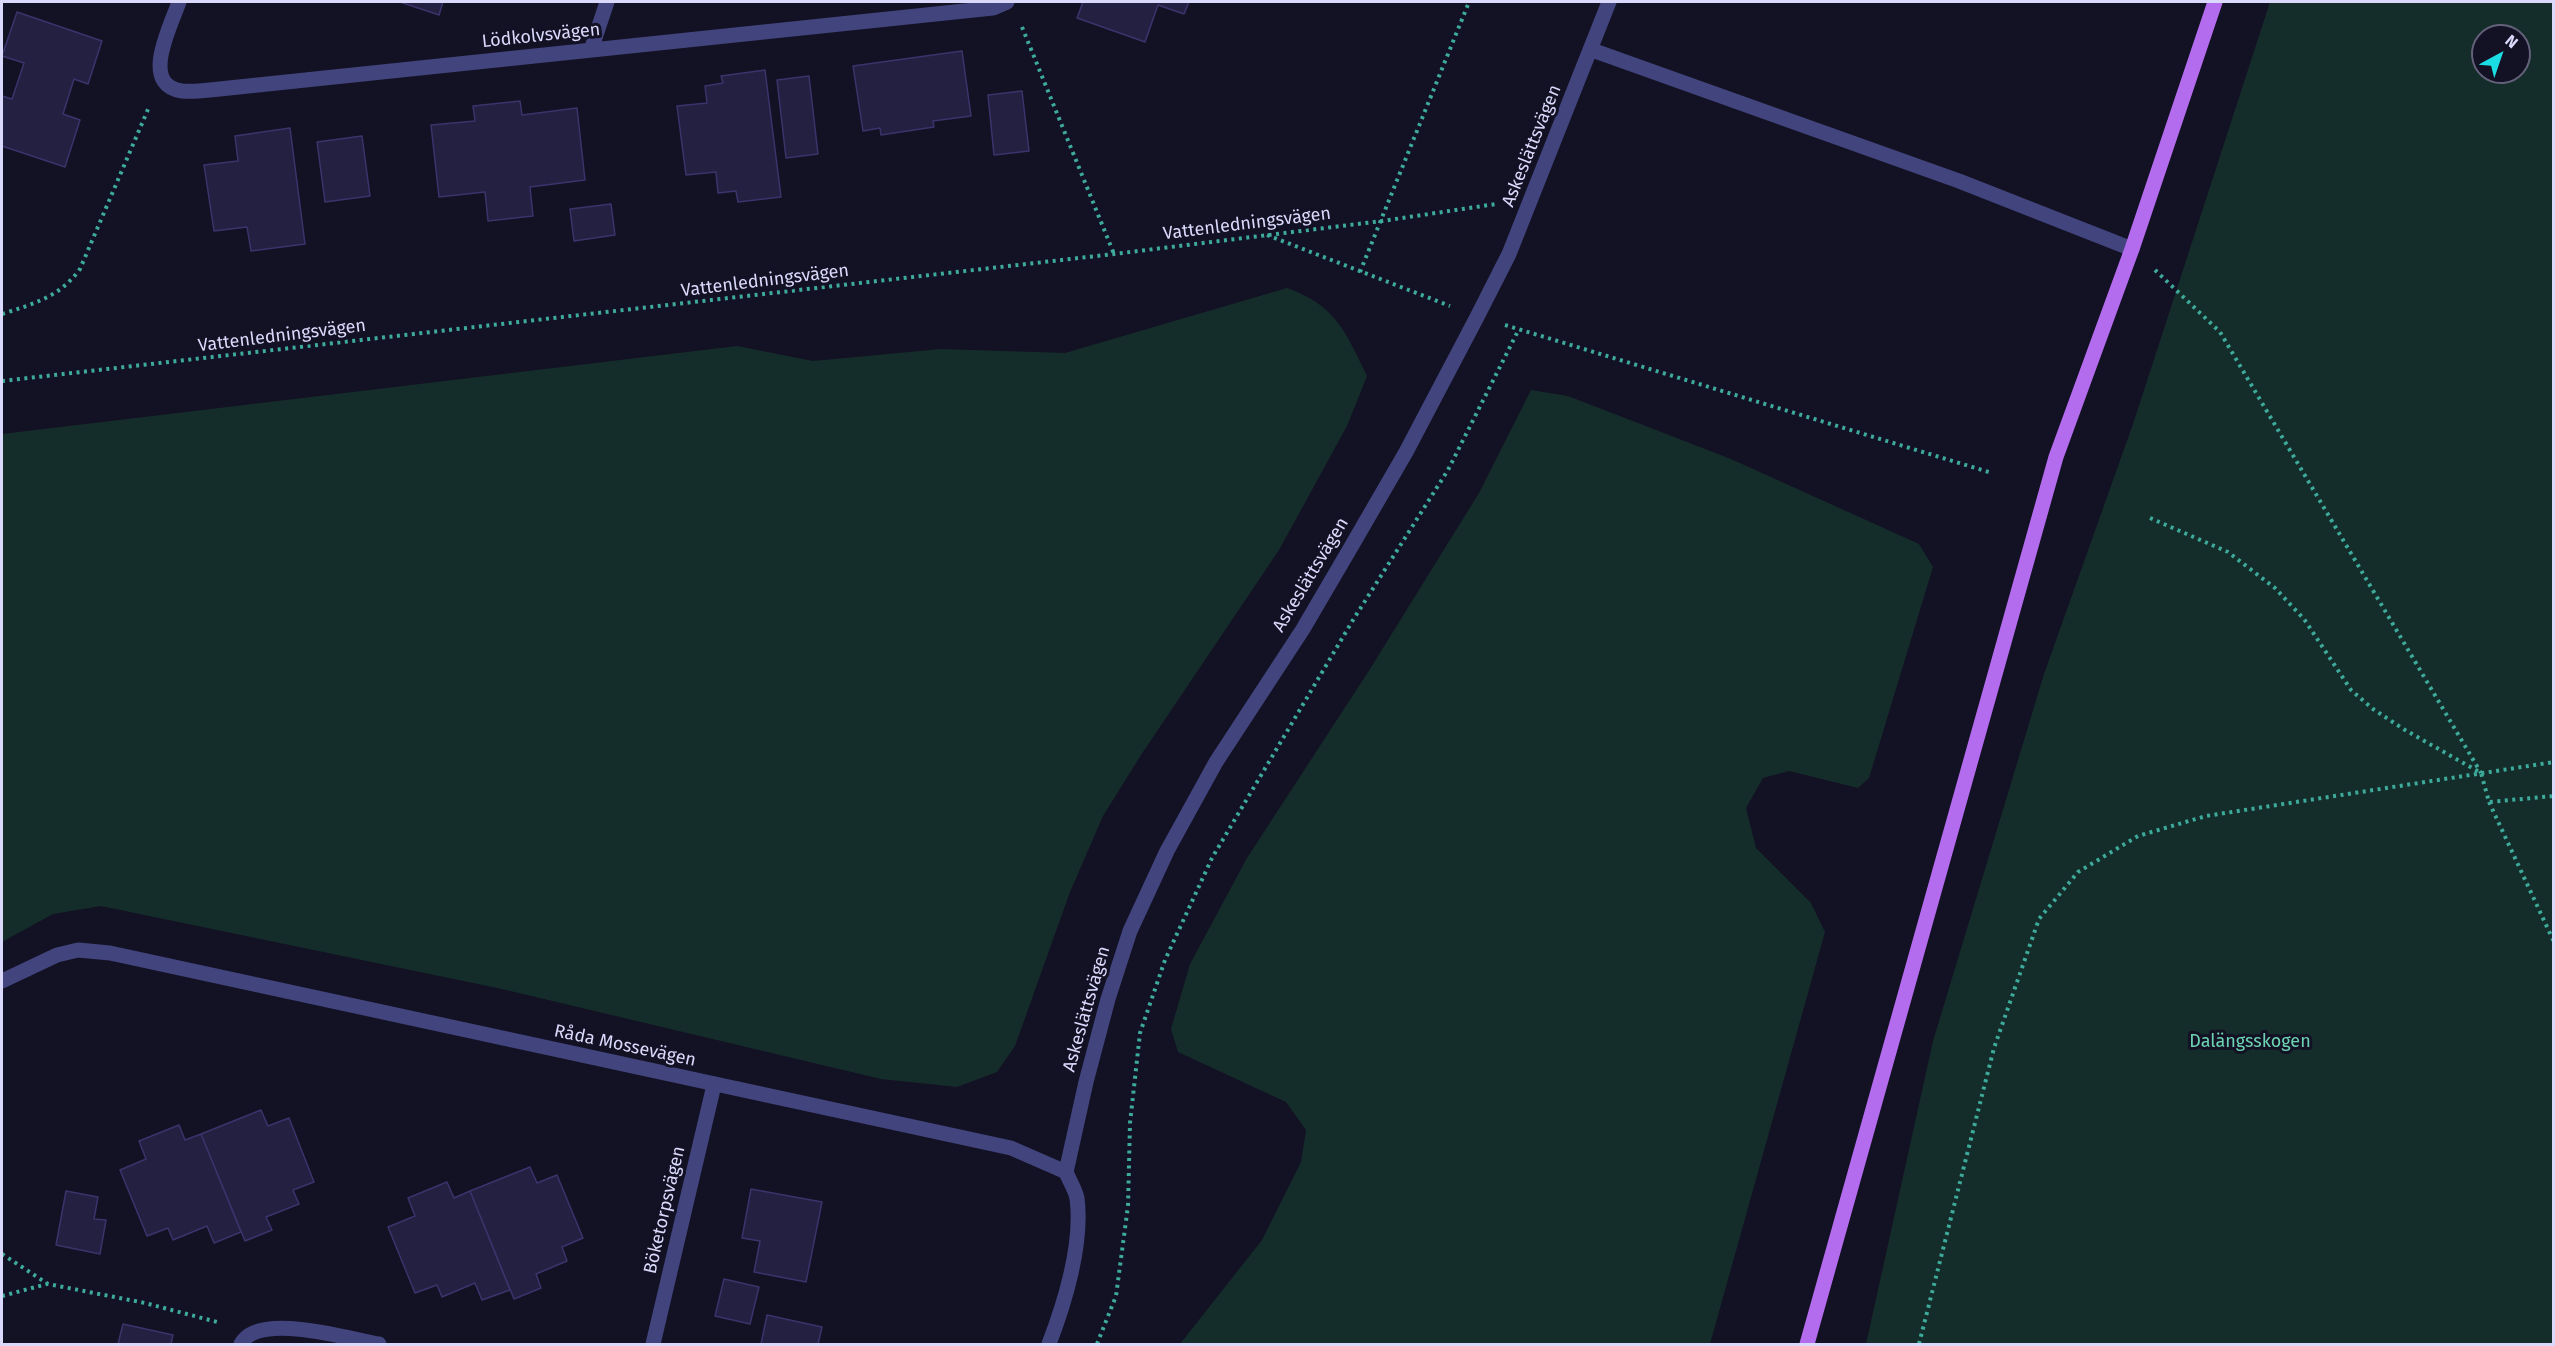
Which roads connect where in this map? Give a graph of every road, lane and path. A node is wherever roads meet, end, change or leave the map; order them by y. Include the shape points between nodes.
1 (179, 2) edge
2 (608, 2) edge
3 (1008, 2) edge
4 (1469, 2) edge
5 (1610, 2) edge
6 (2216, 2) edge
7 (1020, 24) dead end
8 (591, 50) junction
9 (1592, 50) junction
10 (161, 79) junction
11 (1530, 199) junction
12 (1382, 221) junction
13 (1266, 235) junction
14 (2132, 249) junction
15 (1114, 255) junction
16 (1360, 272) junction
17 (2, 314) edge
18 (1477, 317) junction
19 (1520, 329) junction
20 (2, 381) edge
21 (1992, 473) dead end
22 (2150, 518) dead end
23 (2553, 762) edge
24 (2481, 773) junction
25 (2553, 796) edge
26 (2490, 802) junction
27 (2553, 942) edge
28 (2, 981) edge
29 (714, 1085) junction
30 (1066, 1172) junction
31 (2, 1254) edge
32 (48, 1284) junction
33 (2, 1296) edge
34 (242, 1343) edge
35 (379, 1344) edge
36 (653, 1344) edge
37 (1049, 1344) edge
38 (1097, 1344) edge
39 (1807, 1344) edge
40 (1919, 1344) edge

1 - 10 street via 158,63
2 - 8 street
3 - 8 street, Lödkolvsvägen via 993,8
4 - 12 path
5 - 9 street, Askeslättsvägen
6 - 14 main road
7 - 15 path
8 - 10 street, Lödkolvsvägen via 210,90 180,91
9 - 11 street, Askeslättsvägen
9 - 14 street via 1959,181
10 - 17 path via 80,269 53,296
11 - 12 path, Vattenledningsvägen
11 - 18 street, Askeslättsvägen via 1509,254
12 - 13 path, Vattenledningsvägen
12 - 16 path
13 - 15 path, Vattenledningsvägen
13 - 16 path
14 - 24 path via 2220,332
14 - 39 main road via 2056,457
15 - 20 path, Vattenledningsvägen
16 - 18 path
18 - 19 path
18 - 30 street, Askeslättsvägen via 1406,452 1303,629 1216,762 1167,850 1130,931 1108,999
19 - 21 path
19 - 38 path via 1448,470 1353,620 1212,858 1165,960 1140,1033 1130,1123 1128,1206 1116,1296
22 - 24 path via 2228,552 2276,588 2304,619 2351,690 2405,730
23 - 24 path
24 - 26 path
24 - 40 path via 2206,816 2138,836 2078,872 2038,919 1994,1048
25 - 26 path
26 - 27 path
28 - 29 street, Råda Mossevägen via 57,955 78,950 110,953
29 - 30 street, Råda Mossevägen via 1011,1148
29 - 36 street, Böketorpsvägen
30 - 37 street via 1076,1196 1077,1230 1062,1308
31 - 32 path
32 - 33 path
32 - 34 path via 219,1322
34 - 35 street via 261,1330 285,1327

